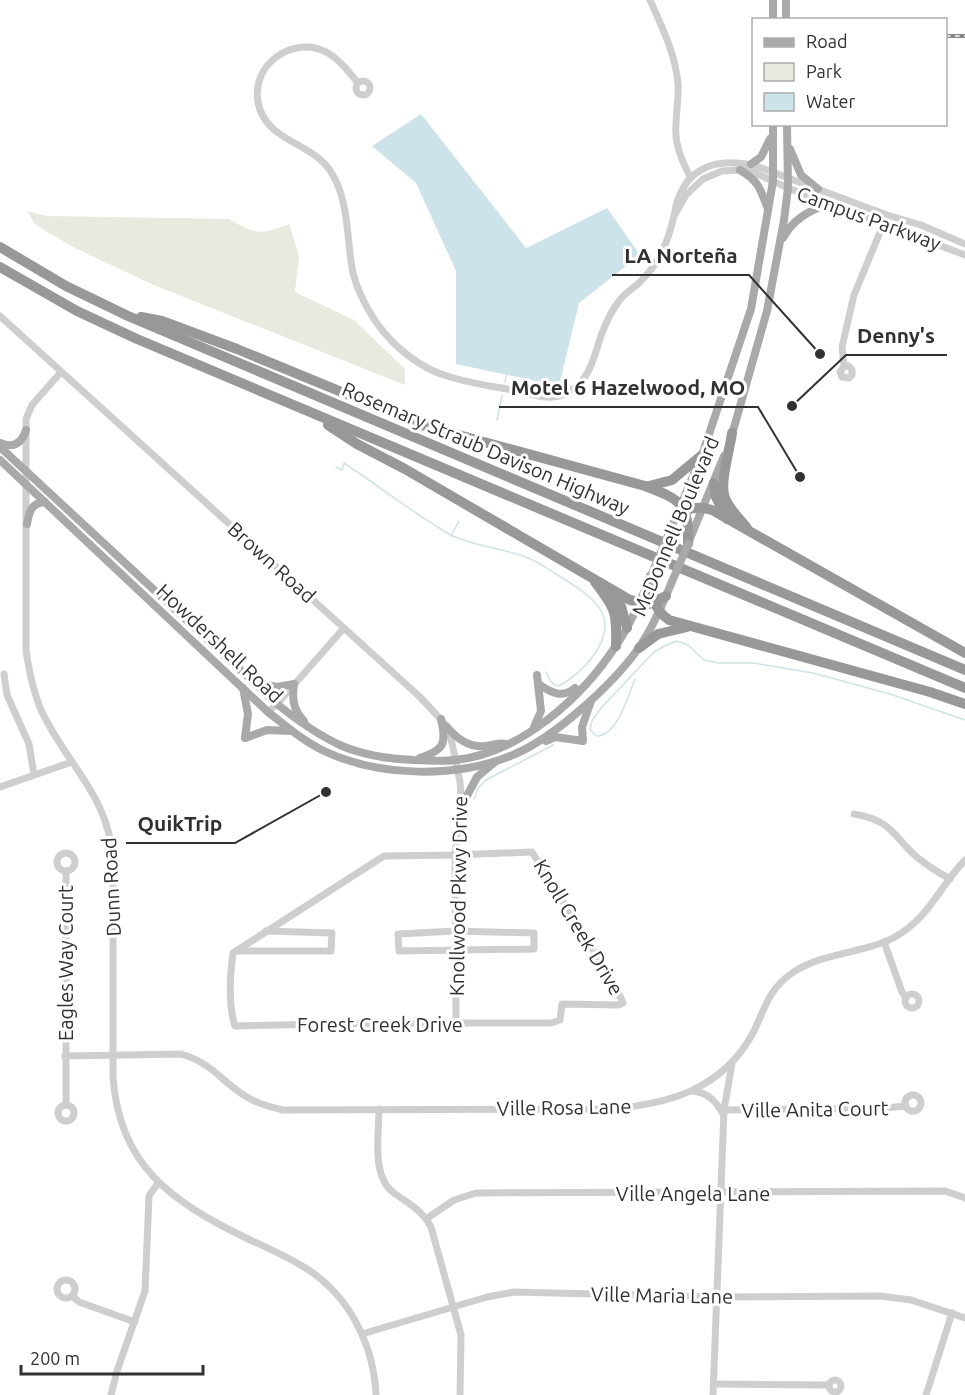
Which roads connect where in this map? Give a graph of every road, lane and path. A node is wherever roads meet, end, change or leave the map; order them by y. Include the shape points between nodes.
1 (650, 0) edge
2 (773, 0) edge
3 (786, 0) edge
4 (773, 18) edge
5 (786, 18) edge
6 (358, 83) dead end
7 (787, 126) edge
8 (772, 129) edge
9 (787, 144) junction
10 (751, 164) junction
11 (740, 170) junction
12 (690, 176) junction
13 (773, 177) junction
14 (788, 178) junction
15 (695, 185) junction
16 (788, 188) junction
17 (818, 189) junction
18 (829, 203) junction
19 (769, 211) junction
20 (887, 215) junction
21 (674, 216) junction
22 (884, 224) junction
23 (780, 243) junction
24 (965, 244) edge
25 (0, 247) edge
26 (965, 255) edge
27 (0, 267) edge
28 (125, 314) junction
29 (0, 316) edge
30 (844, 366) dead end
31 (61, 372) junction
32 (302, 408) junction
33 (26, 430) junction
34 (732, 433) junction
35 (0, 445) edge
36 (702, 455) junction
37 (0, 460) edge
38 (26, 471) junction
39 (714, 483) junction
40 (27, 484) junction
41 (645, 486) junction
42 (45, 502) junction
43 (703, 508) junction
44 (681, 510) junction
45 (728, 519) junction
46 (27, 524) junction
47 (751, 533) junction
48 (689, 537) junction
49 (651, 576) junction
50 (591, 577) junction
51 (609, 588) junction
52 (666, 596) joint
53 (639, 603) junction
54 (656, 607) junction
55 (690, 627) junction
56 (344, 628) junction
57 (627, 628) junction
58 (616, 646) junction
59 (639, 648) junction
60 (965, 653) edge
61 (603, 664) junction
62 (965, 670) edge
63 (4, 674) dead end
64 (537, 675) dead end
65 (253, 682) junction
66 (294, 684) junction
67 (540, 685) dead end
68 (243, 687) junction
69 (965, 688) edge
70 (594, 696) junction
71 (965, 704) edge
72 (277, 705) junction
73 (268, 712) junction
74 (441, 719) junction
75 (447, 727) junction
76 (314, 730) junction
77 (292, 731) junction
78 (528, 733) junction
79 (510, 744) junction
80 (534, 744) junction
81 (500, 759) junction
82 (412, 760) junction
83 (72, 762) junction
84 (456, 765) junction
85 (34, 775) junction
86 (0, 787) edge
87 (460, 809) junction
88 (854, 814) dead end
89 (455, 855) junction
90 (965, 860) edge
91 (66, 871) dead end
92 (950, 879) junction
93 (266, 931) junction
94 (455, 932) junction
95 (884, 942) junction
96 (237, 951) junction
97 (455, 951) junction
98 (906, 998) dead end
99 (623, 1004) joint
100 (456, 1023) junction
101 (65, 1056) junction
102 (113, 1056) junction
103 (732, 1064) junction
104 (691, 1091) junction
105 (66, 1105) dead end
106 (906, 1106) dead end
107 (379, 1110) junction
108 (724, 1110) junction
109 (724, 1118) junction
110 (158, 1183) junction
111 (722, 1193) junction
112 (965, 1198) edge
113 (426, 1219) junction
114 (72, 1296) dead end
115 (718, 1297) junction
116 (454, 1307) junction
117 (952, 1313) junction
118 (965, 1318) edge
119 (135, 1322) junction
120 (362, 1334) junction
121 (714, 1384) junction
122 (829, 1385) dead end
123 (111, 1395) edge
124 (376, 1395) edge
125 (460, 1395) edge
126 (713, 1395) edge
127 (926, 1395) edge

1 - 12 street via 675,62 677,144
2 - 4 main road
3 - 5 main road
6 - 21 street via 324,51 287,49 269,62 261,75 258,103 272,128 330,169 344,205 353,273 362,300 376,322 405,352 446,376 543,396 560,396 572,390 590,369 602,333 620,300 651,269 667,244
7 - 9 main road, McDonnell Boulevard
8 - 10 main road via 762,156
8 - 13 main road, McDonnell Boulevard
9 - 14 main road, McDonnell Boulevard
9 - 17 main road via 801,175
10 - 12 street via 721,163
10 - 13 street
11 - 13 street
11 - 15 street via 722,171
11 - 19 main road via 760,186
12 - 15 street
12 - 21 street via 676,201
13 - 14 street, Campus Parkway
13 - 16 street, Campus Parkway
13 - 19 main road, McDonnell Boulevard
14 - 16 main road, McDonnell Boulevard
14 - 17 street, Campus Parkway
15 - 21 street
16 - 18 street, Campus Parkway
16 - 23 main road, McDonnell Boulevard
17 - 20 street, Campus Parkway
18 - 22 street, Campus Parkway
18 - 23 main road via 796,220
19 - 36 main road, McDonnell Boulevard via 752,309
20 - 22 street
20 - 24 street, Campus Parkway
22 - 26 street, Campus Parkway
22 - 30 street via 854,295 842,347
23 - 34 main road, McDonnell Boulevard via 767,311
25 - 28 highway, Rosemary Straub Davison Highway
27 - 32 highway, Rosemary Straub Davison Highway via 106,325
28 - 41 highway via 162,321 433,429
28 - 62 highway, Rosemary Straub Davison Highway
29 - 31 street
31 - 33 street, Dunn Road via 32,405
31 - 56 street, Brown Road
32 - 50 highway via 357,444
32 - 69 highway, Rosemary Straub Davison Highway
33 - 35 main road via 16,445
33 - 38 street, Dunn Road
34 - 39 main road, McDonnell Boulevard
34 - 47 highway via 723,491 728,505
35 - 38 main road, Howdershell Road
36 - 41 highway via 672,480
36 - 44 main road, McDonnell Boulevard
37 - 40 main road, Howdershell Road
38 - 40 street, Dunn Road
38 - 65 main road, Howdershell Road
39 - 43 main road, McDonnell Boulevard
39 - 45 highway via 716,497
40 - 42 main road, Howdershell Road
40 - 46 street, Dunn Road
41 - 44 highway via 668,494
42 - 46 main road via 30,509
42 - 68 main road, Howdershell Road
43 - 44 highway
43 - 45 highway
43 - 48 main road, McDonnell Boulevard
44 - 48 highway via 688,517
44 - 49 main road, McDonnell Boulevard, bridge
45 - 47 highway
46 - 83 street, Dunn Road via 26,650 32,684 43,714
47 - 60 highway
48 - 52 main road, McDonnell Boulevard, bridge
49 - 53 main road, McDonnell Boulevard
49 - 54 highway via 651,597
50 - 51 highway
50 - 58 highway via 613,607
51 - 53 highway
51 - 57 highway via 621,606
52 - 54 highway
53 - 54 highway
53 - 57 main road, McDonnell Boulevard
54 - 55 highway via 669,620
54 - 59 main road, McDonnell Boulevard
55 - 59 highway via 667,631
55 - 71 highway
56 - 66 street
56 - 74 street, Brown Road
57 - 58 main road, McDonnell Boulevard
58 - 61 main road, McDonnell Boulevard
59 - 70 main road, McDonnell Boulevard
61 - 67 main road via 569,693 552,693
61 - 78 main road, McDonnell Boulevard via 572,698
63 - 85 street via 7,695 29,744
64 - 78 main road via 541,711
65 - 66 main road via 272,687
65 - 72 main road, Howdershell Road
66 - 72 street
66 - 76 main road via 295,709
68 - 73 main road, Howdershell Road
68 - 77 main road via 248,714 245,738 267,730
70 - 80 main road, McDonnell Boulevard
70 - 80 main road via 583,720 583,741 555,737
72 - 73 street
72 - 76 main road, Howdershell Road
73 - 77 main road, Howdershell Road
74 - 75 street, Brown Road
74 - 82 main road via 445,736 441,747
75 - 79 main road via 466,743
75 - 84 street, Brown Road
76 - 82 main road, Howdershell Road via 351,748
77 - 84 main road, Howdershell Road via 321,750 363,765 404,770
78 - 79 main road, McDonnell Boulevard
79 - 84 main road, McDonnell Boulevard
80 - 81 main road, McDonnell Boulevard
81 - 84 main road, McDonnell Boulevard
81 - 87 main road via 477,777
82 - 84 main road, Howdershell Road
83 - 85 street
83 - 102 street, Dunn Road via 93,792 113,849
84 - 87 street, Knollwood Pkwy Drive
85 - 86 street
87 - 89 street, Knollwood Pkwy Drive
88 - 92 street via 890,828 919,859
89 - 93 street, Knoll Creek Drive via 384,856
89 - 94 street, Knollwood Pkwy Drive
89 - 99 street, Knoll Creek Drive via 532,852
90 - 92 street, Ville Rosa Lane
91 - 101 street, Eagles Way Court
92 - 95 street, Ville Rosa Lane via 921,917
93 - 96 street
93 - 96 street via 332,933 331,951
94 - 97 street, Knollwood Pkwy Drive
94 - 97 street via 398,934 399,951
94 - 97 street via 534,933 534,949
95 - 98 street
95 - 103 street, Ville Rosa Lane via 818,960 792,973 771,993
96 - 100 street, Forest Creek Drive via 231,965 235,1026
97 - 100 street, Knollwood Pkwy Drive
99 - 100 street, Forest Creek Drive via 562,1004 560,1020 551,1023
101 - 102 street, Eagles Way Court
101 - 105 street, Eagles Way Court
102 - 107 street, Ville Rosa Lane via 181,1054 196,1058 247,1097 283,1110
102 - 110 street, Dunn Road via 114,1091 125,1132
103 - 104 street, Ville Rosa Lane
103 - 108 street
104 - 107 street, Ville Rosa Lane via 657,1103 607,1109
104 - 109 street via 711,1097
106 - 108 street, Ville Anita Court
107 - 113 street via 383,1179
108 - 109 street
109 - 111 street
110 - 119 street via 148,1196 147,1276
110 - 120 street, Dunn Road via 198,1214 312,1273 349,1311
111 - 112 street, Ville Angela Lane via 945,1191
111 - 113 street, Ville Angela Lane via 476,1193 454,1200
111 - 115 street
113 - 116 street
114 - 119 street
115 - 116 street, Ville Maria Lane via 514,1292
115 - 117 street, Ville Maria Lane via 880,1296 911,1300
115 - 121 street
116 - 120 street, Ville Maria Lane
116 - 125 street via 461,1335
117 - 118 street, Ville Maria Lane
117 - 127 street
119 - 123 street
120 - 124 street, Dunn Road
121 - 122 street
121 - 126 street

